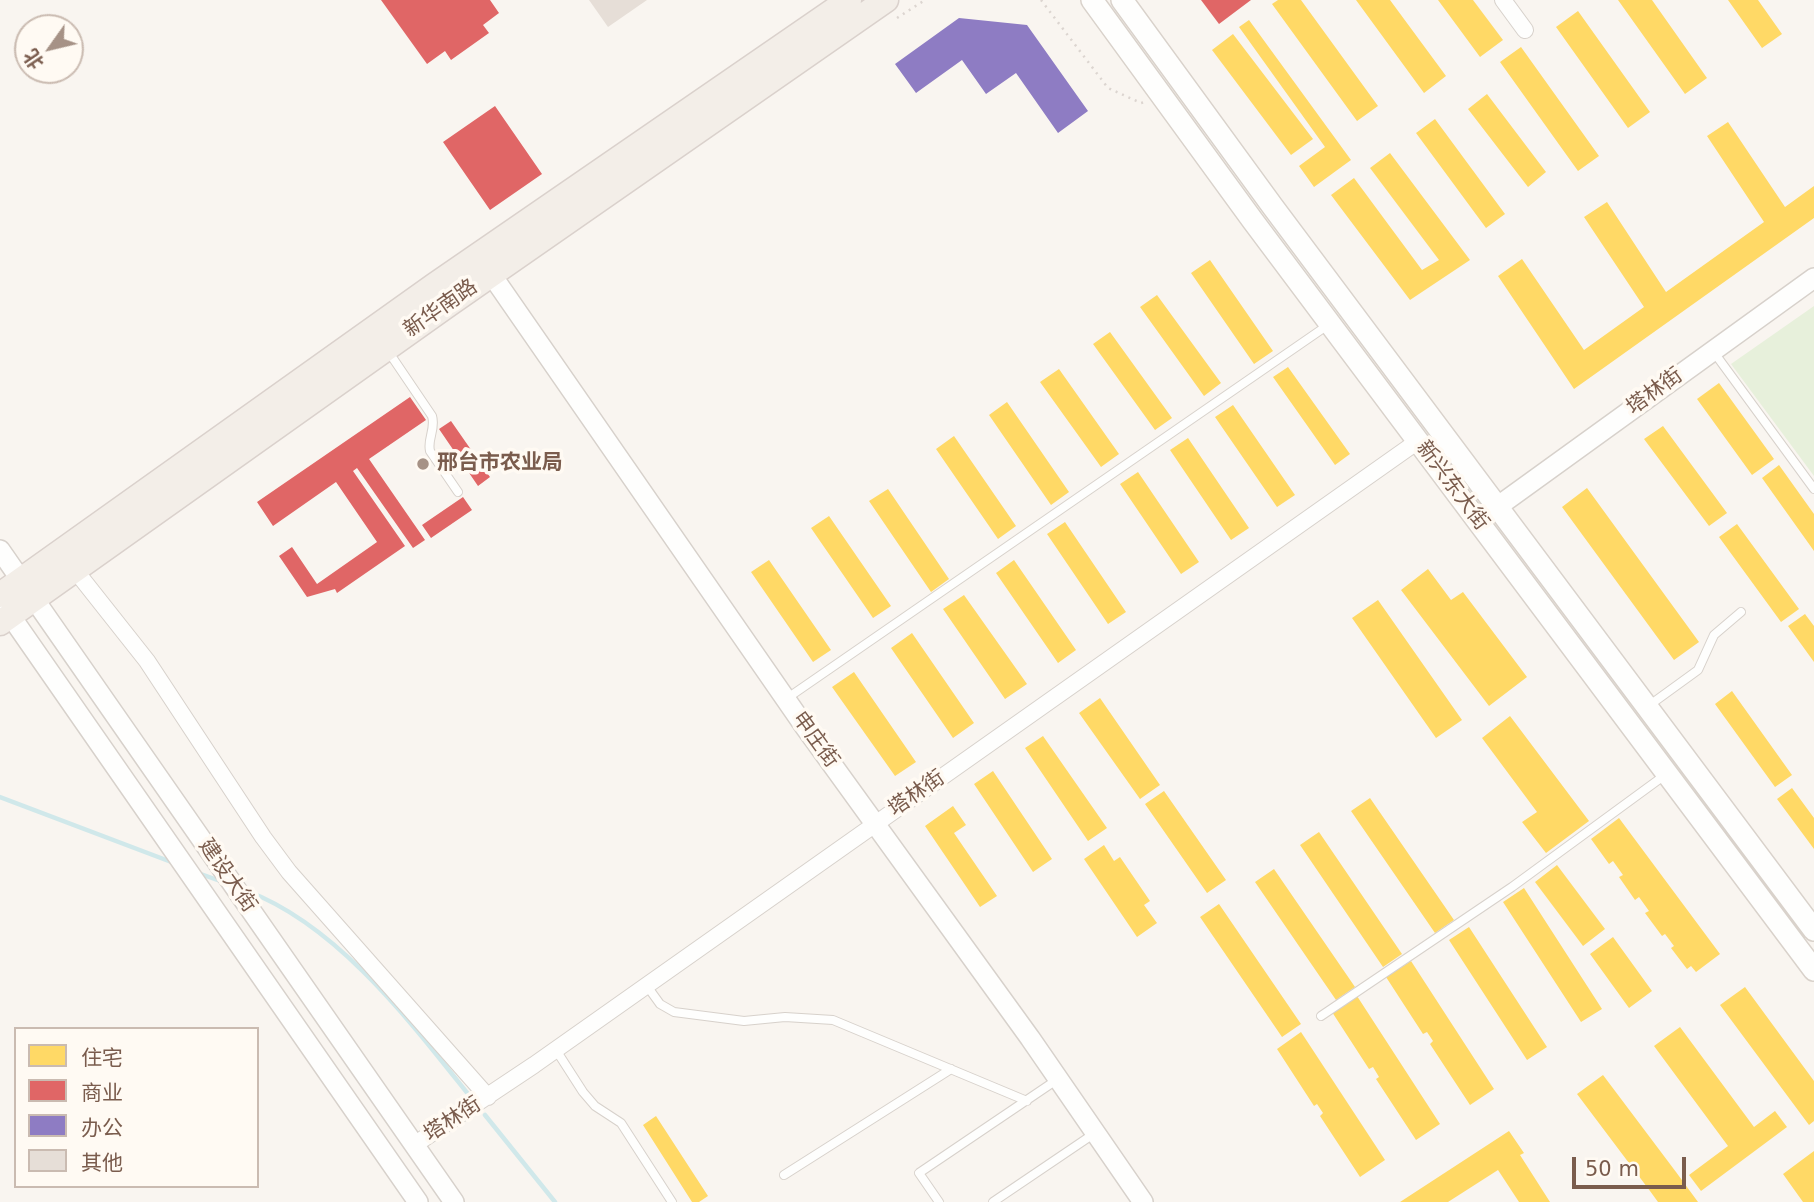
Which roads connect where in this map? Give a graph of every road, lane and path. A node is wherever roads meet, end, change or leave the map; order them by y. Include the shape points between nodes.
1 (849, 0) edge
2 (886, 0) edge
3 (1041, 0) edge
4 (1092, 0) edge
5 (1122, 0) edge
6 (1503, 0) edge
7 (1525, 30) dead end
8 (1164, 98) junction
9 (491, 274) junction
10 (1814, 278) edge
11 (1330, 323) junction
12 (386, 348) junction
13 (1713, 351) junction
14 (1418, 441) junction
15 (1814, 489) edge
16 (458, 492) dead end
17 (1497, 506) junction
18 (0, 550) edge
19 (75, 570) junction
20 (27, 589) junction
21 (3, 609) edge
22 (1741, 612) dead end
23 (786, 699) junction
24 (1647, 707) junction
25 (1667, 774) junction
26 (875, 824) junction
27 (1814, 930) edge
28 (1814, 970) edge
29 (647, 986) junction
30 (1321, 1016) dead end
31 (556, 1050) junction
32 (951, 1069) junction
33 (1058, 1079) junction
34 (488, 1097) junction
35 (1027, 1101) junction
36 (1095, 1132) junction
37 (414, 1145) junction
38 (784, 1175) dead end
39 (418, 1202) edge
40 (454, 1202) edge
41 (672, 1202) edge
42 (939, 1202) edge
43 (993, 1202) edge
44 (1143, 1202) edge

1 - 20 main road, 新华南路 via 435,285
2 - 9 main road, 新华南路
3 - 8 path via 1108,88 1141,103
4 - 8 main road, 新兴东大街
5 - 17 main road, 新兴东大街
6 - 7 street
8 - 11 main road, 新兴东大街
9 - 12 main road, 新华南路
9 - 23 street, 申庄街
10 - 13 street, 塔林街
11 - 14 main road, 新兴东大街
11 - 23 lane
12 - 16 lane via 432,416 430,451
12 - 19 main road, 新华南路
13 - 15 lane
13 - 17 street, 塔林街
14 - 25 main road, 新兴东大街
14 - 26 street, 塔林街
17 - 24 main road, 新兴东大街
18 - 20 street, 建设大街
19 - 20 main road, 新华南路
19 - 34 street via 147,661 289,872
20 - 21 main road, 新华南路
20 - 37 street, 建设大街
21 - 39 street, 建设大街
22 - 24 lane via 1714,635 1698,670
23 - 26 street, 申庄街
24 - 27 main road, 新兴东大街
25 - 28 main road, 新兴东大街
25 - 30 lane via 1512,887
26 - 29 street, 塔林街
26 - 33 street, 申庄街
29 - 31 street, 塔林街
29 - 32 lane via 660,1004 674,1012 744,1021 785,1017 833,1020
31 - 34 street, 塔林街
31 - 41 lane via 595,1106 621,1123
32 - 35 lane
32 - 38 lane
33 - 35 lane
33 - 36 street, 申庄街
34 - 37 street, 塔林街
35 - 42 lane via 919,1173
36 - 43 lane
36 - 44 street, 申庄街
37 - 40 street, 建设大街

